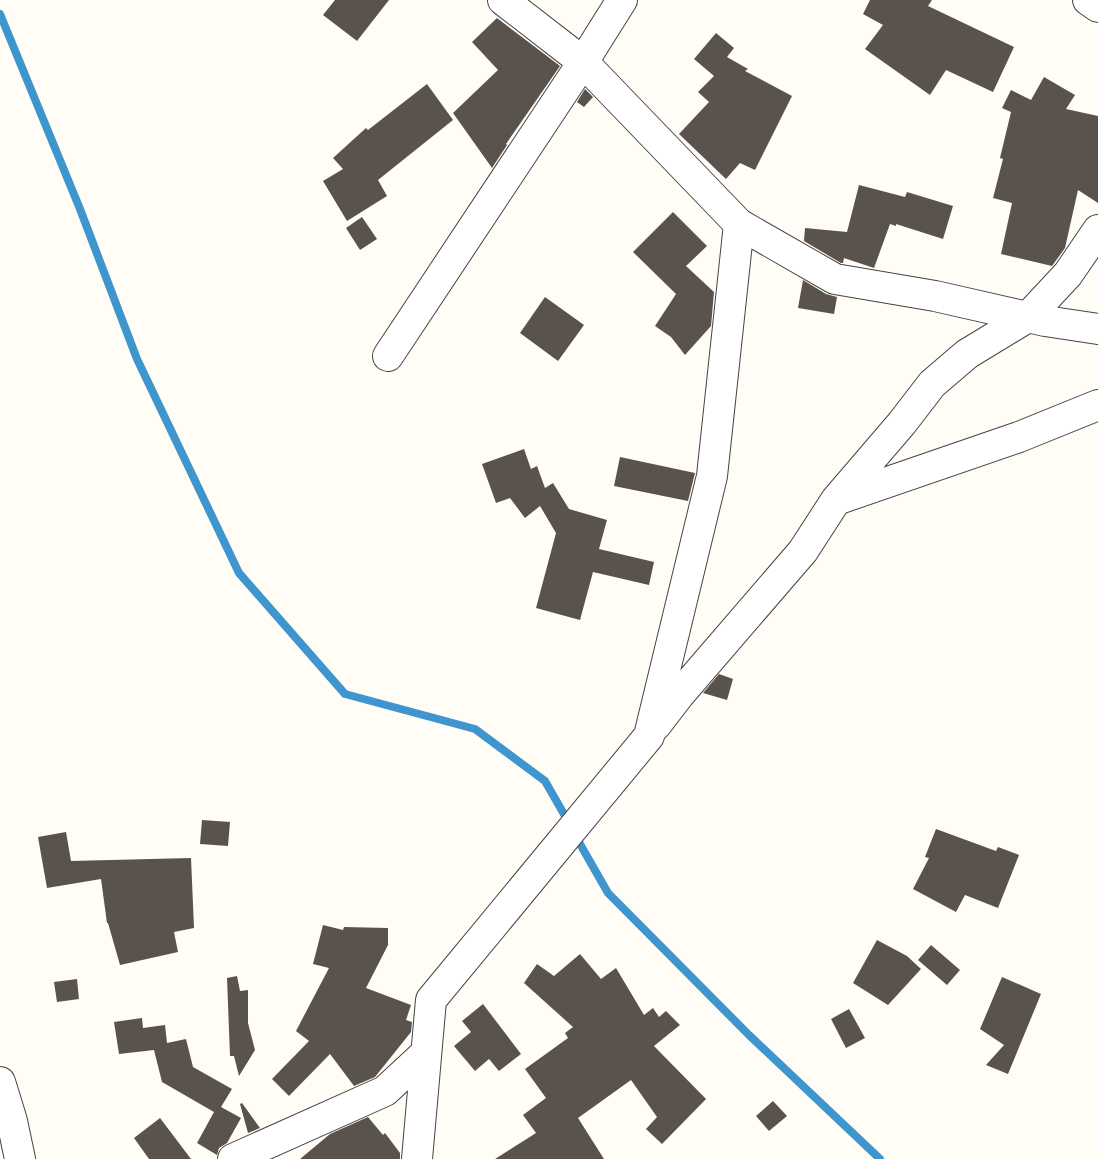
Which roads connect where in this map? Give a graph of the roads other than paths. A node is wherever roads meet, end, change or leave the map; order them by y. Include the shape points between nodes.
1 (503, 0) edge
2 (622, 0) edge
3 (1088, 0) edge
4 (1098, 7) edge
5 (583, 62) junction
6 (739, 224) junction
7 (1098, 230) edge
8 (1028, 317) junction
9 (1098, 328) edge
10 (388, 356) dead end
11 (1098, 405) edge
12 (836, 500) junction
13 (649, 736) junction
14 (426, 1053) junction
15 (0, 1082) edge
16 (20, 1159) edge
17 (233, 1159) edge
18 (417, 1159) edge

1 - 5 street
2 - 5 street
3 - 4 street
5 - 6 street
5 - 10 street
6 - 8 street via 835,279
6 - 13 street via 712,476
7 - 8 street via 1068,274
8 - 9 street
8 - 12 street via 967,354 932,384
11 - 12 street via 1008,441
12 - 13 street via 803,551 679,695
13 - 14 street via 431,1000
14 - 17 street via 385,1091
14 - 18 street
15 - 16 street

